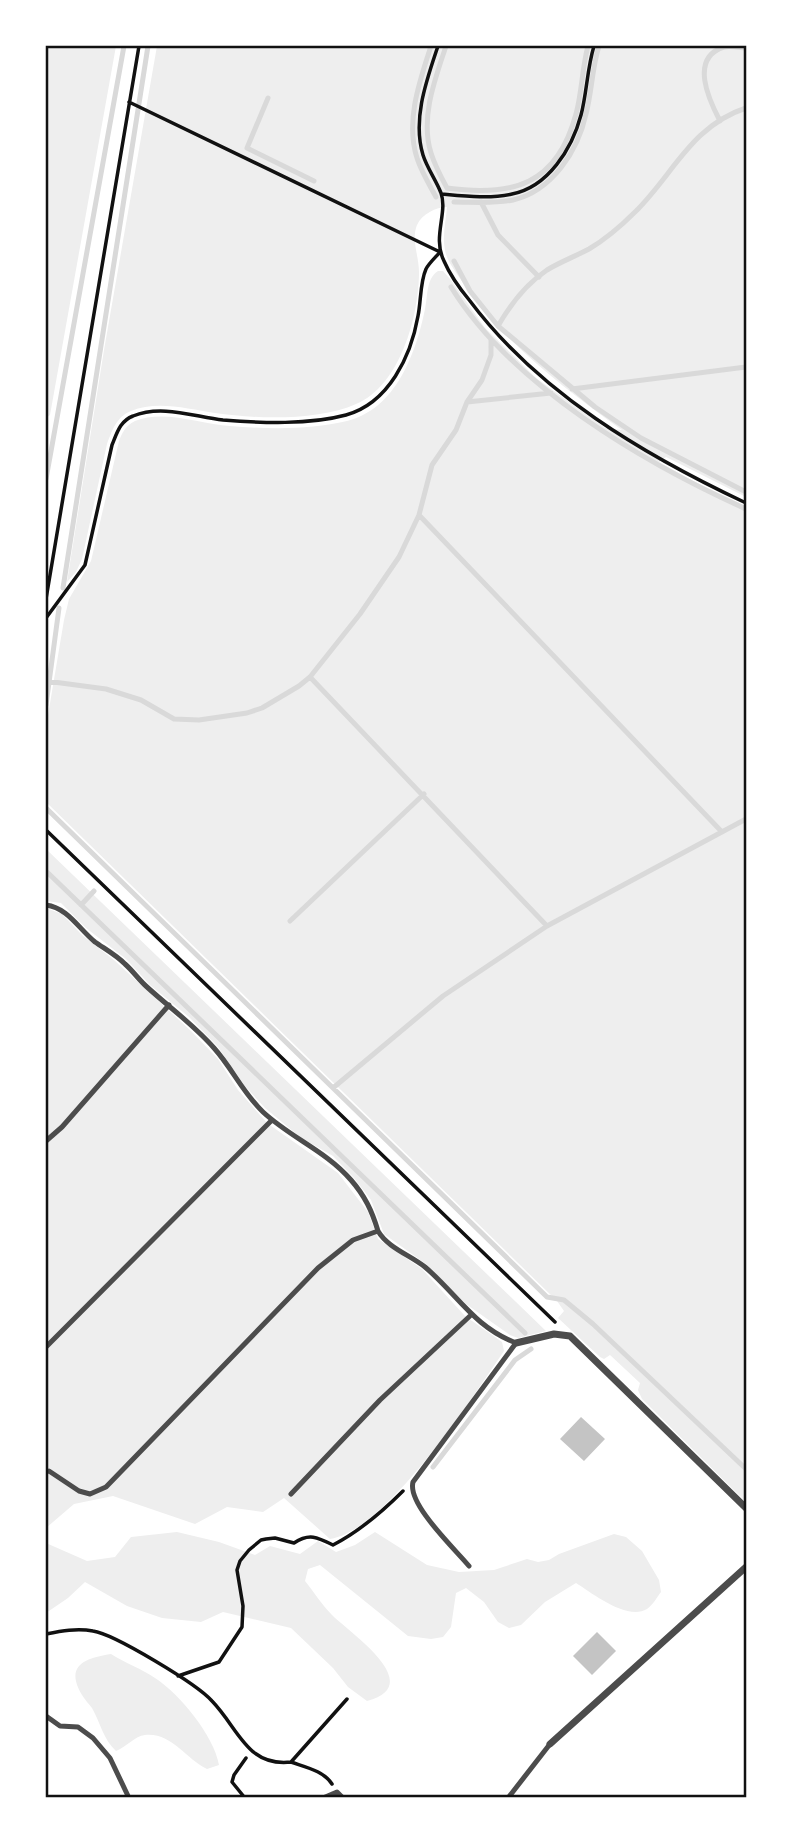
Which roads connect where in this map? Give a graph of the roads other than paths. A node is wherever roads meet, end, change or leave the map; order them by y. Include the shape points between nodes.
1 (46, 905) edge
2 (169, 1005) junction
3 (272, 1120) junction
4 (46, 1141) edge
5 (378, 1231) junction
6 (471, 1315) junction
7 (516, 1343) junction
8 (46, 1347) edge
9 (46, 1472) edge
10 (291, 1494) dead end
11 (747, 1508) edge
12 (469, 1566) dead end
13 (747, 1567) edge
14 (46, 1716) edge
15 (550, 1744) joint
16 (130, 1797) edge
17 (323, 1797) edge
18 (343, 1797) edge
19 (508, 1797) edge

1 - 2 lane via 67,913
2 - 3 lane via 215,1049 248,1096
2 - 4 lane
3 - 5 lane via 330,1159 352,1181 372,1211
3 - 8 lane
5 - 6 lane via 424,1266
5 - 9 lane via 354,1240 318,1268 106,1487 90,1494
6 - 7 lane
6 - 10 lane via 380,1399
7 - 11 street via 554,1334 570,1336
7 - 12 lane via 413,1482 417,1503
13 - 15 street
14 - 16 lane via 60,1726 78,1727 93,1738 110,1758
15 - 19 lane
17 - 18 lane via 337,1792

